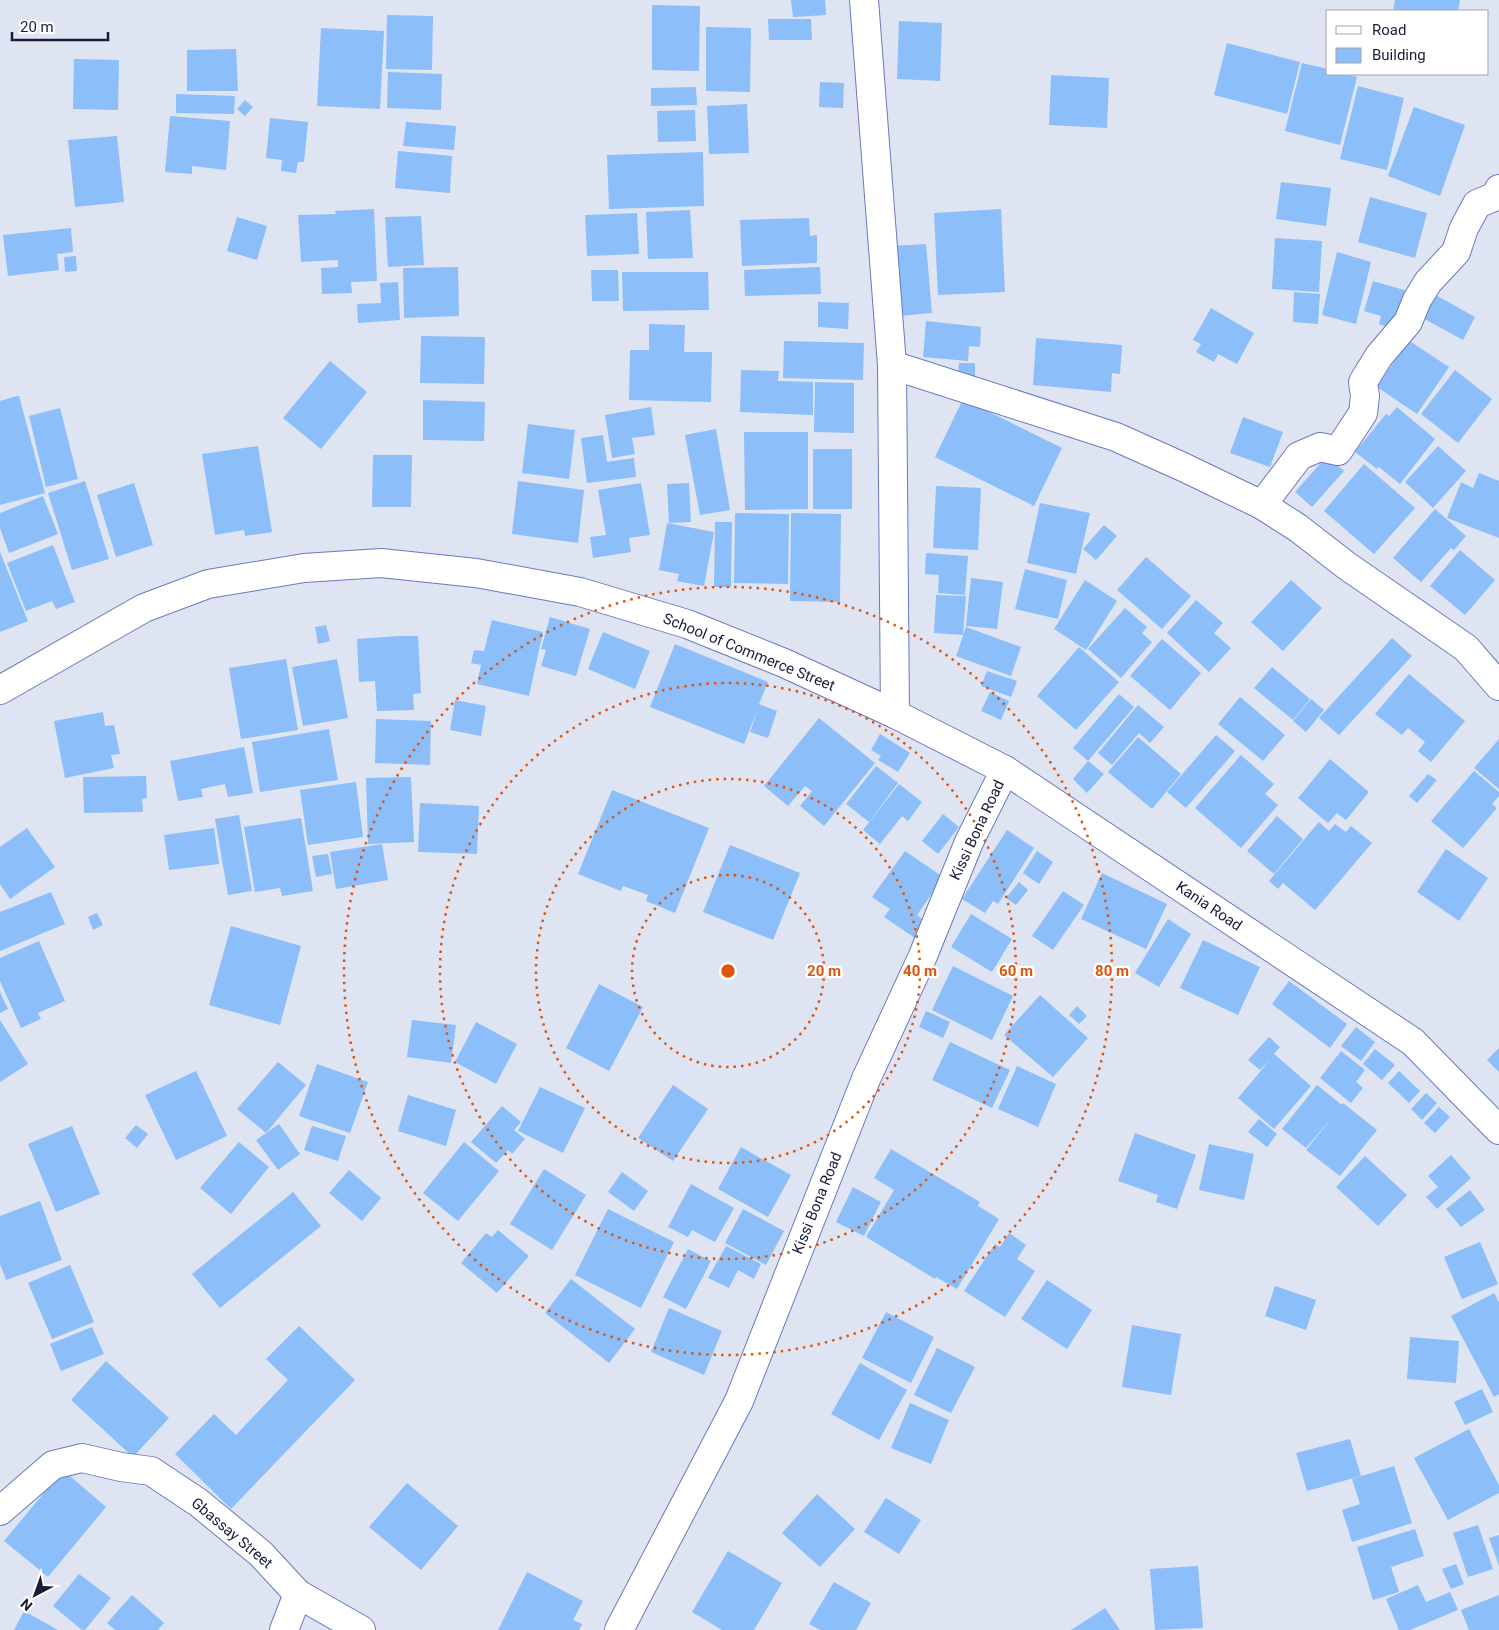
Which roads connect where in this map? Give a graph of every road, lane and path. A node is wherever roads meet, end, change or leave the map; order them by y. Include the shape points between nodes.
1 (864, 0) edge
2 (1499, 189) edge
3 (892, 365) junction
4 (1262, 506) junction
5 (1499, 686) edge
6 (0, 690) edge
7 (895, 714) junction
8 (1004, 770) junction
9 (1489, 1112) edge
10 (1499, 1130) edge
11 (0, 1511) edge
12 (298, 1594) junction
13 (284, 1630) edge
14 (361, 1630) edge
15 (619, 1630) edge

1 - 3 street
2 - 4 street via 1496,196 1477,204 1456,252 1428,282 1408,322 1379,356 1363,382 1362,414 1338,451 1320,447 1299,456
3 - 4 street via 1116,437
3 - 7 street
4 - 5 street via 1298,528 1466,648
6 - 7 street, School of Commerce Street via 144,608 208,584 304,568 381,563 476,573 580,592 687,624 784,663
7 - 8 street, Kania Road
8 - 9 street, Kania Road via 1413,1042
8 - 15 street, Kissi Bona Road via 969,842 922,958 866,1079 739,1401
9 - 10 street, Kania Road
11 - 12 street, Gbassay Street via 53,1465 82,1458 151,1471 199,1503 262,1554
12 - 13 street
12 - 14 street, Gbassay Street

